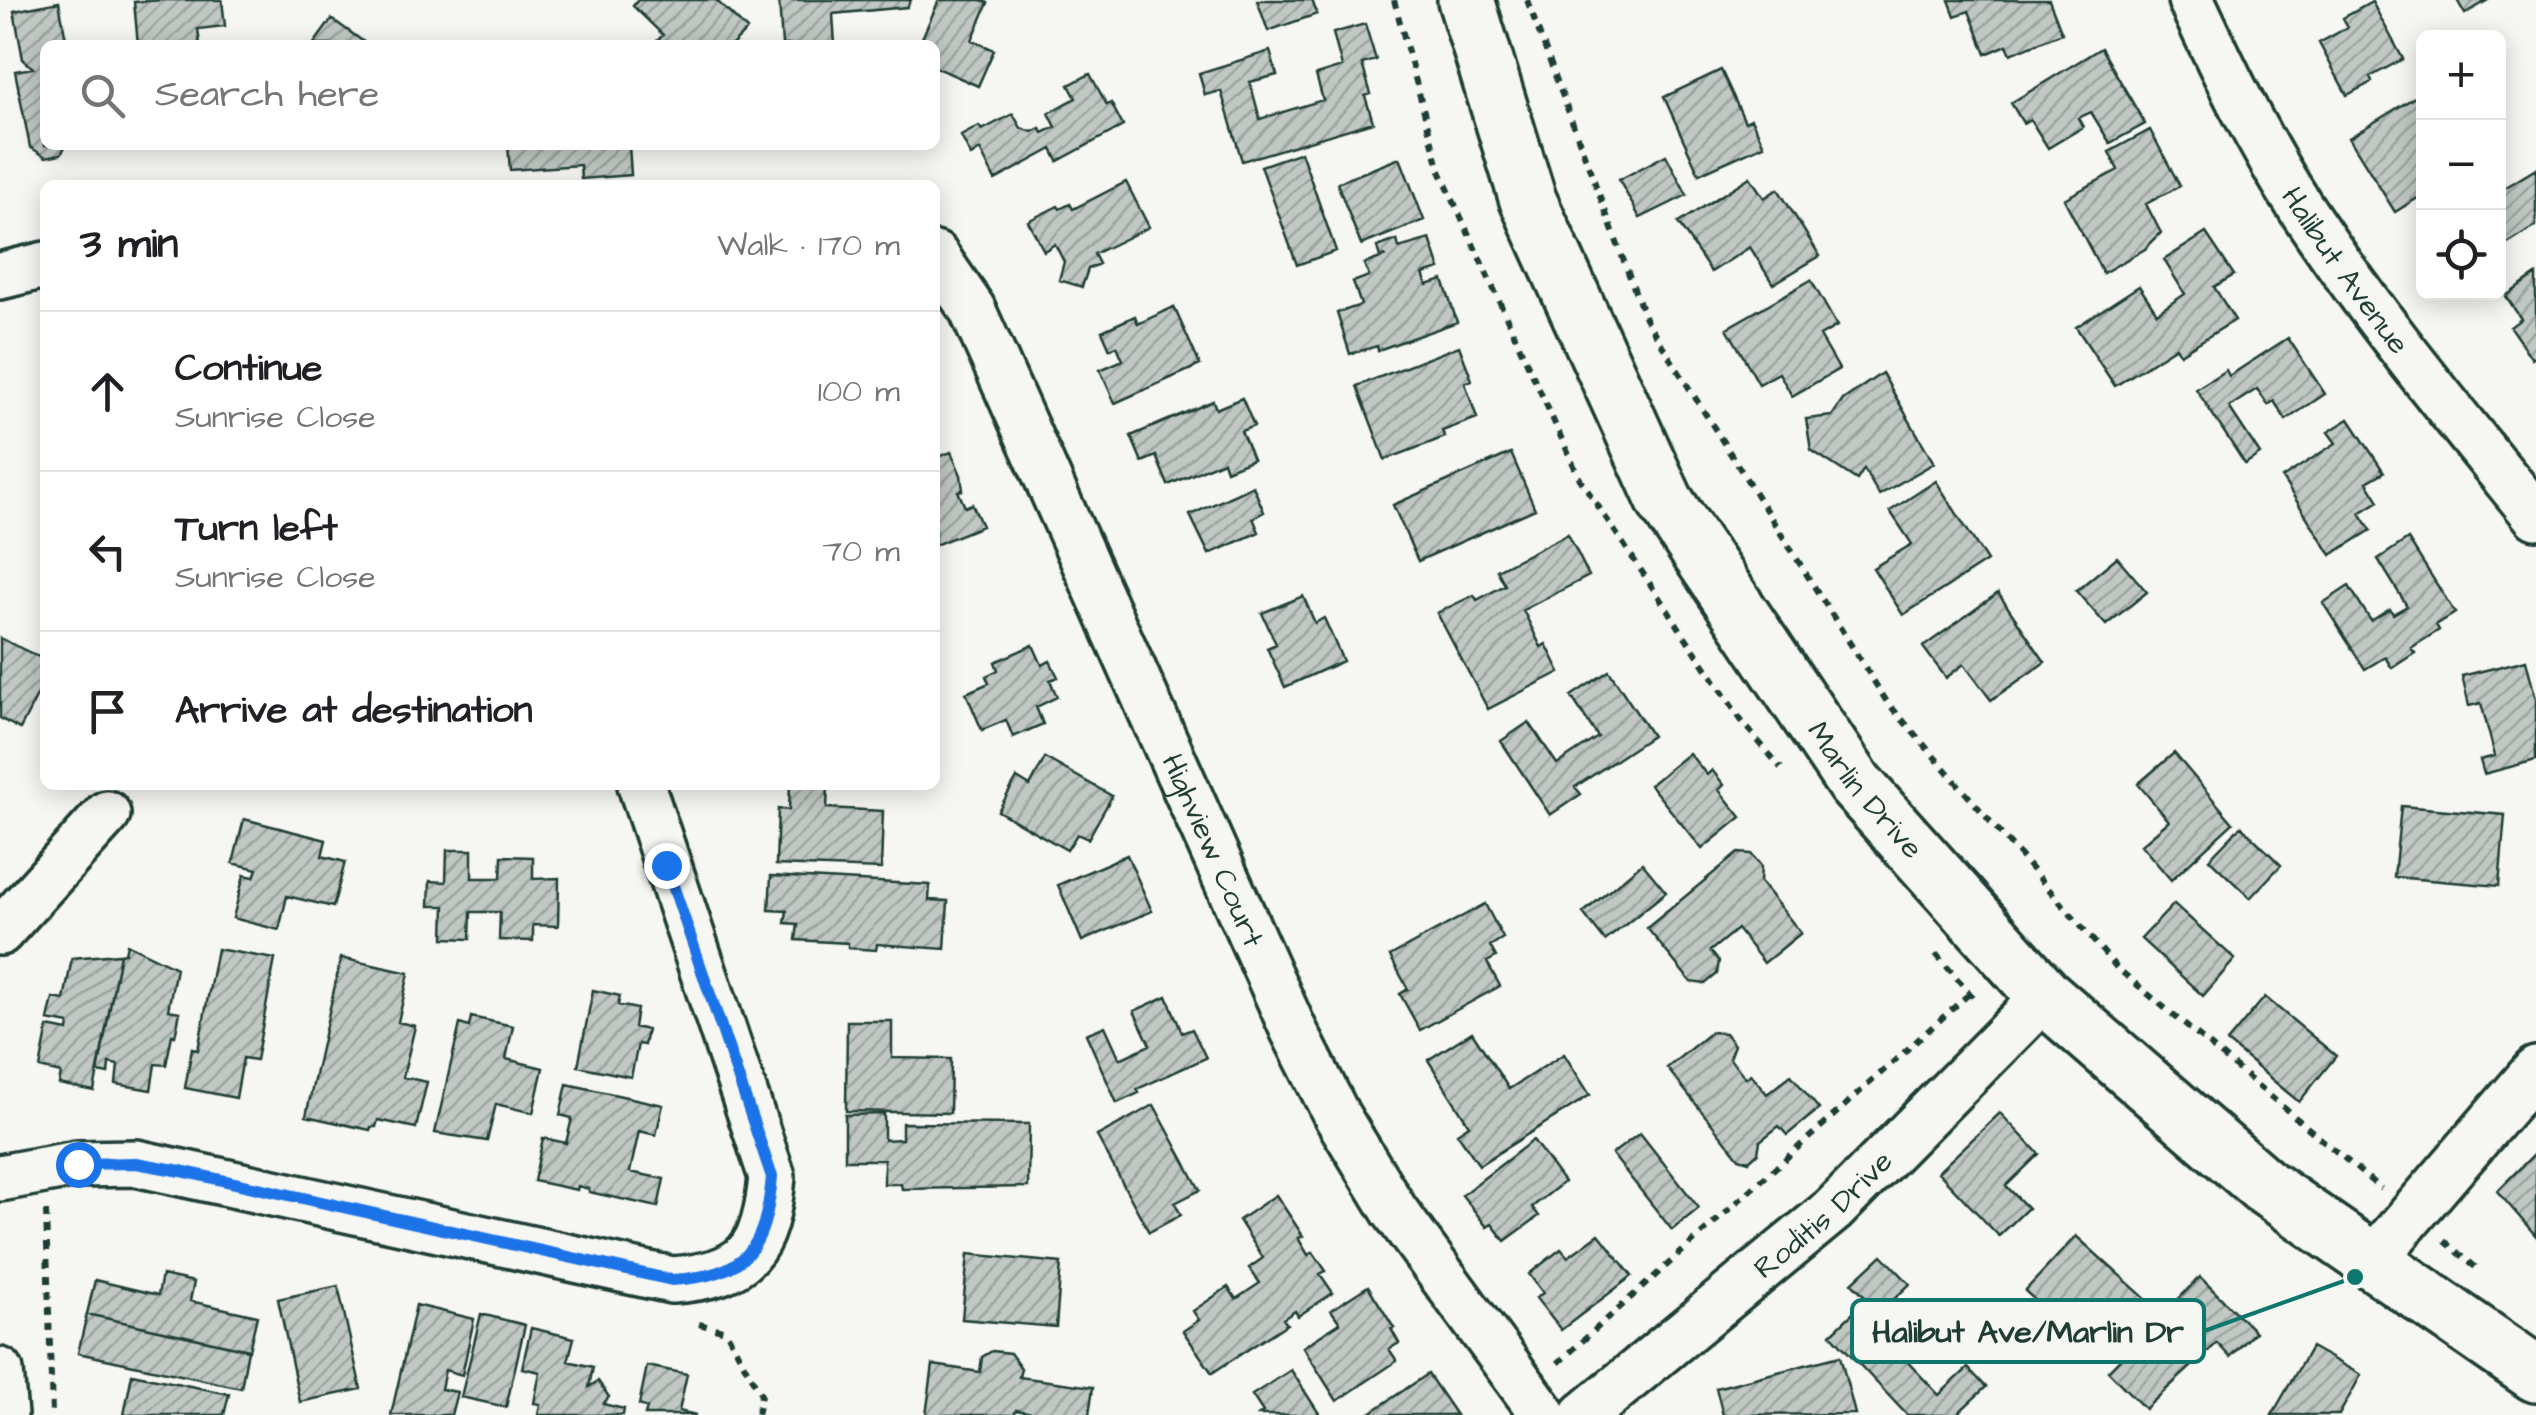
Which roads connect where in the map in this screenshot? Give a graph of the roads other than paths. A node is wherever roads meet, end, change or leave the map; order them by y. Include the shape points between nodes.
1 (1466, 0) edge
2 (2191, 0) edge
3 (940, 262) edge
4 (40, 266) edge
5 (0, 276) edge
6 (2536, 516) edge
7 (643, 790) edge
8 (107, 814) dead end
9 (0, 932) edge
10 (2045, 996) junction
11 (2536, 1070) edge
12 (0, 1178) edge
13 (2372, 1261) junction
14 (0, 1370) edge
15 (2536, 1374) edge
16 (1535, 1403) edge
17 (1598, 1410) edge
18 (4, 1415) edge

1 - 10 street, Marlin Drive via 1528,200 1665,501 1855,784
2 - 6 street, Halibut Avenue via 2240,104 2300,206 2381,322
3 - 16 street, Highview Court via 972,309 1292,1030 1394,1210
4 - 5 street
7 - 12 street via 772,1177 768,1217 756,1244 732,1267 706,1278 672,1280 136,1163 78,1164
8 - 9 street
10 - 13 street, Marlin Drive via 2264,1186
10 - 17 street, Roditis Drive via 1833,1210
11 - 13 street
13 - 15 street, Marlin Drive
14 - 18 street

